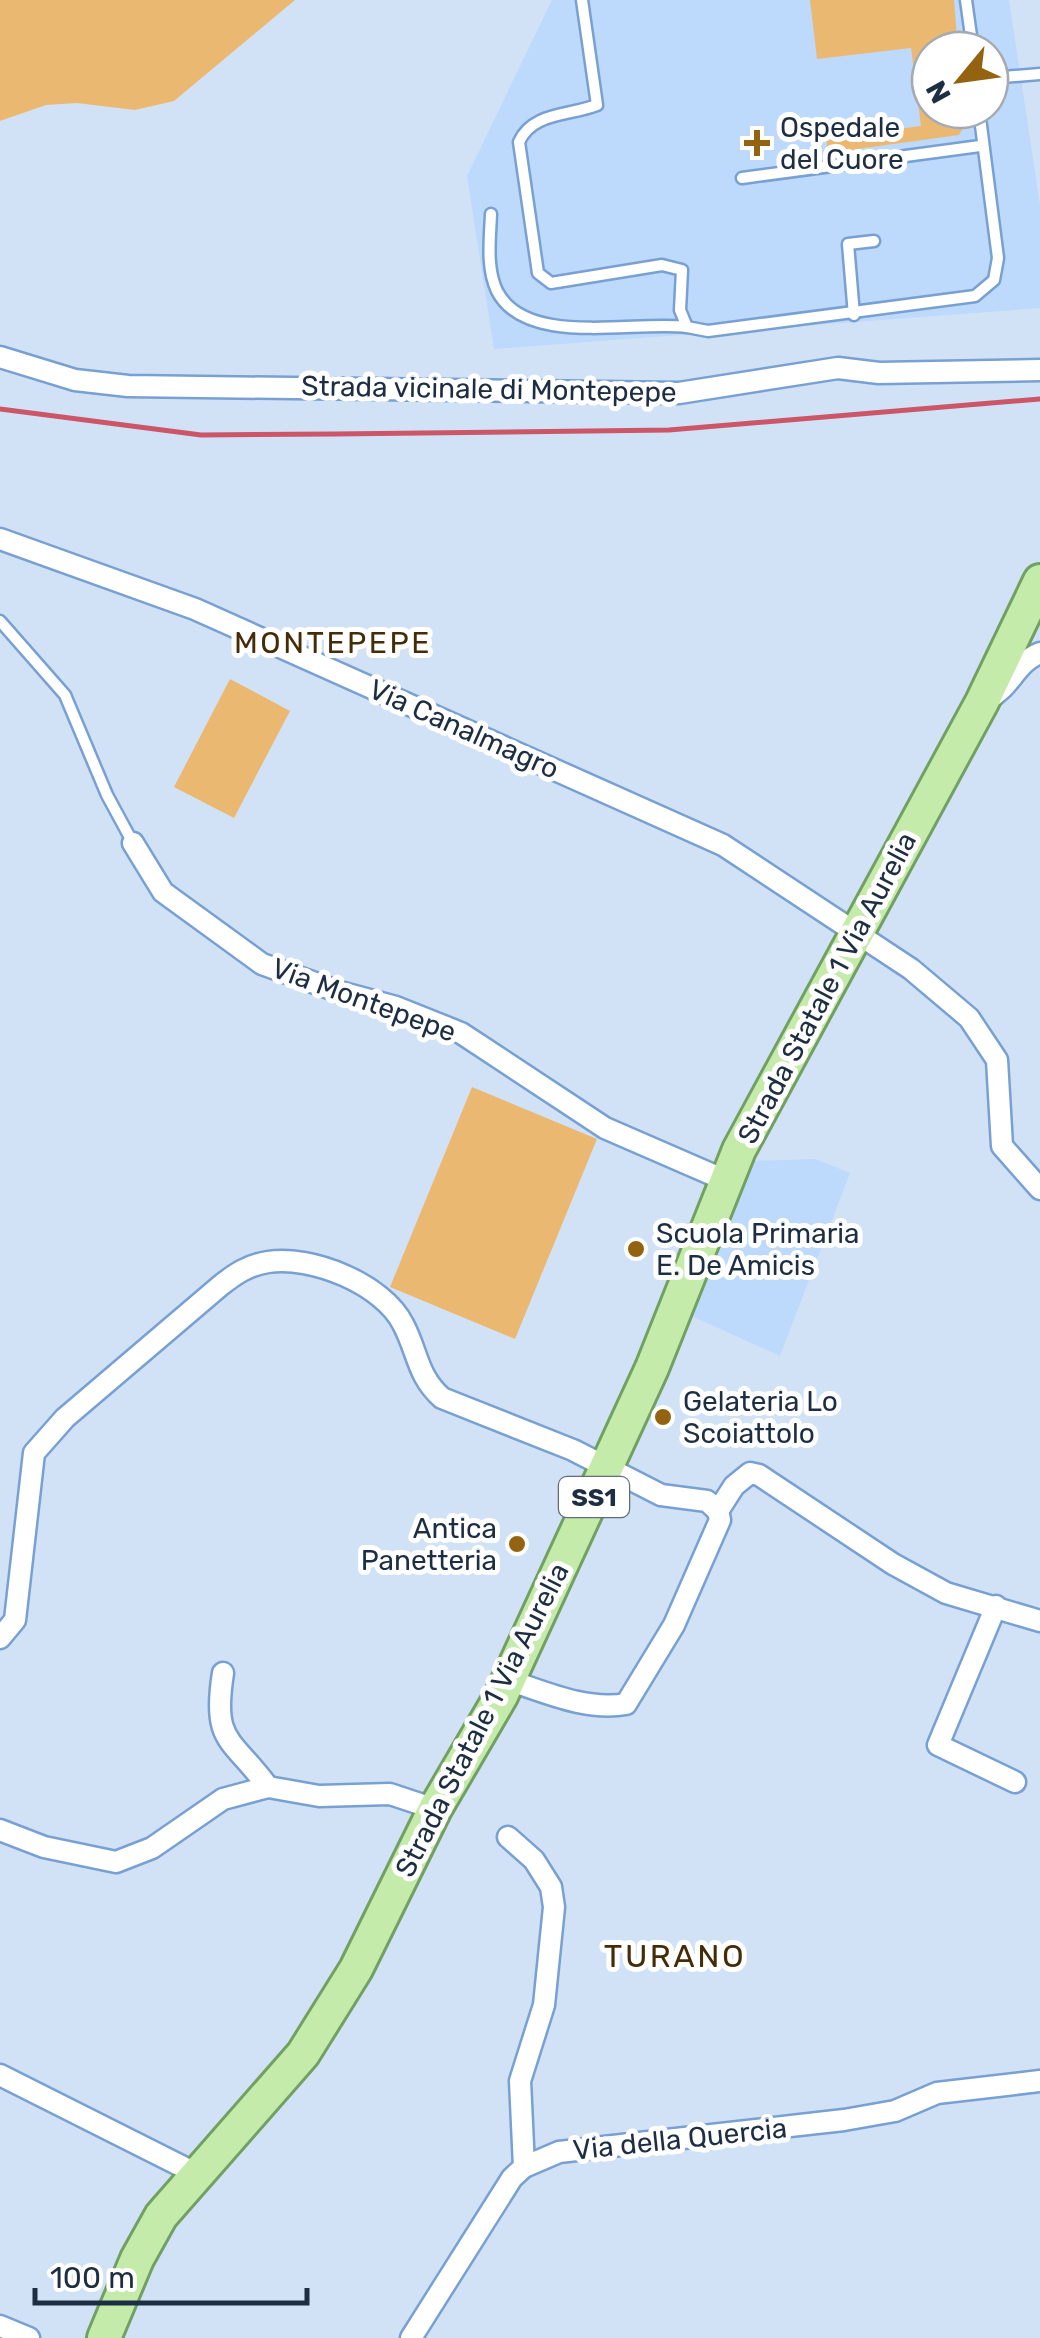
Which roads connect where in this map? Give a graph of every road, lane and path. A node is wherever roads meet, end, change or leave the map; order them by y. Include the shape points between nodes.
1 (582, 0) edge
2 (966, 0) edge
3 (970, 30) edge
4 (1040, 74) edge
5 (1010, 76) edge
6 (979, 130) edge
7 (980, 146) junction
8 (742, 178) dead end
9 (491, 214) dead end
10 (874, 241) dead end
11 (854, 315) junction
12 (688, 327) junction
13 (0, 357) edge
14 (1040, 370) edge
15 (0, 539) edge
16 (1040, 581) edge
17 (0, 622) edge
18 (1040, 653) edge
19 (982, 702) junction
20 (133, 843) joint
21 (855, 932) junction
22 (727, 1180) junction
23 (1040, 1189) edge
24 (608, 1467) junction
25 (718, 1511) junction
26 (996, 1606) junction
27 (1040, 1621) edge
28 (0, 1638) edge
29 (223, 1673) dead end
30 (508, 1680) junction
31 (1015, 1782) dead end
32 (268, 1787) junction
33 (435, 1809) junction
34 (0, 1830) edge
35 (508, 1836) dead end
36 (0, 2075) edge
37 (1040, 2081) edge
38 (524, 2167) junction
39 (195, 2173) junction
40 (0, 2326) edge
41 (29, 2338) edge
42 (104, 2338) edge
43 (411, 2338) edge

1 - 12 lane via 598,106 538,120 519,142 538,272 551,283 662,264 682,270 680,310
2 - 3 lane
4 - 5 lane
6 - 7 lane
7 - 8 lane
7 - 11 lane via 998,258 994,280 975,296
9 - 12 lane via 489,260 497,290 532,320 563,328 652,322
10 - 11 lane via 848,244
11 - 12 lane via 708,331
13 - 14 street, Strada vicinale di Montepepe via 75,380 128,386 679,393 838,368
15 - 21 street, Via Canalmagro via 194,608 723,845
16 - 19 main road, Strada Statale 1 Via Aurelia / SS1
17 - 20 lane via 65,695
18 - 19 street via 1024,660 1005,690
19 - 21 main road, Strada Statale 1 Via Aurelia / SS1
20 - 22 street, Via Montepepe via 163,892 262,964 462,1033 604,1128
21 - 22 main road, Strada Statale 1 Via Aurelia / SS1
21 - 23 street, Via Canalmagro via 970,1018 997,1060 1002,1146
22 - 24 main road, Strada Statale 1 Via Aurelia / SS1
24 - 25 street via 660,1495 707,1501
24 - 28 street via 442,1398 417,1366 404,1325 363,1286 290,1262 254,1265 196,1306 65,1418 34,1453 15,1620
24 - 30 main road, Strada Statale 1 Via Aurelia / SS1
25 - 26 street via 734,1486 750,1473 759,1475 946,1593
25 - 30 street via 720,1520 674,1625 626,1704 582,1702
26 - 27 street
26 - 31 street via 938,1745
29 - 32 street via 218,1708 230,1748
30 - 33 main road, Strada Statale 1 Via Aurelia / SS1
32 - 33 street via 319,1796 390,1794
32 - 34 street via 223,1799 152,1848 116,1862 44,1848
33 - 39 main road, Strada Statale 1 Via Aurelia / SS1 via 356,1968 303,2054
35 - 38 street via 534,1860 554,1906 544,2005 520,2081
36 - 39 street
37 - 38 street, Via della Quercia via 938,2093 894,2111 844,2120 567,2151
38 - 43 street
39 - 42 main road, Strada Statale 1 Via Aurelia / SS1 via 137,2259
40 - 41 street

